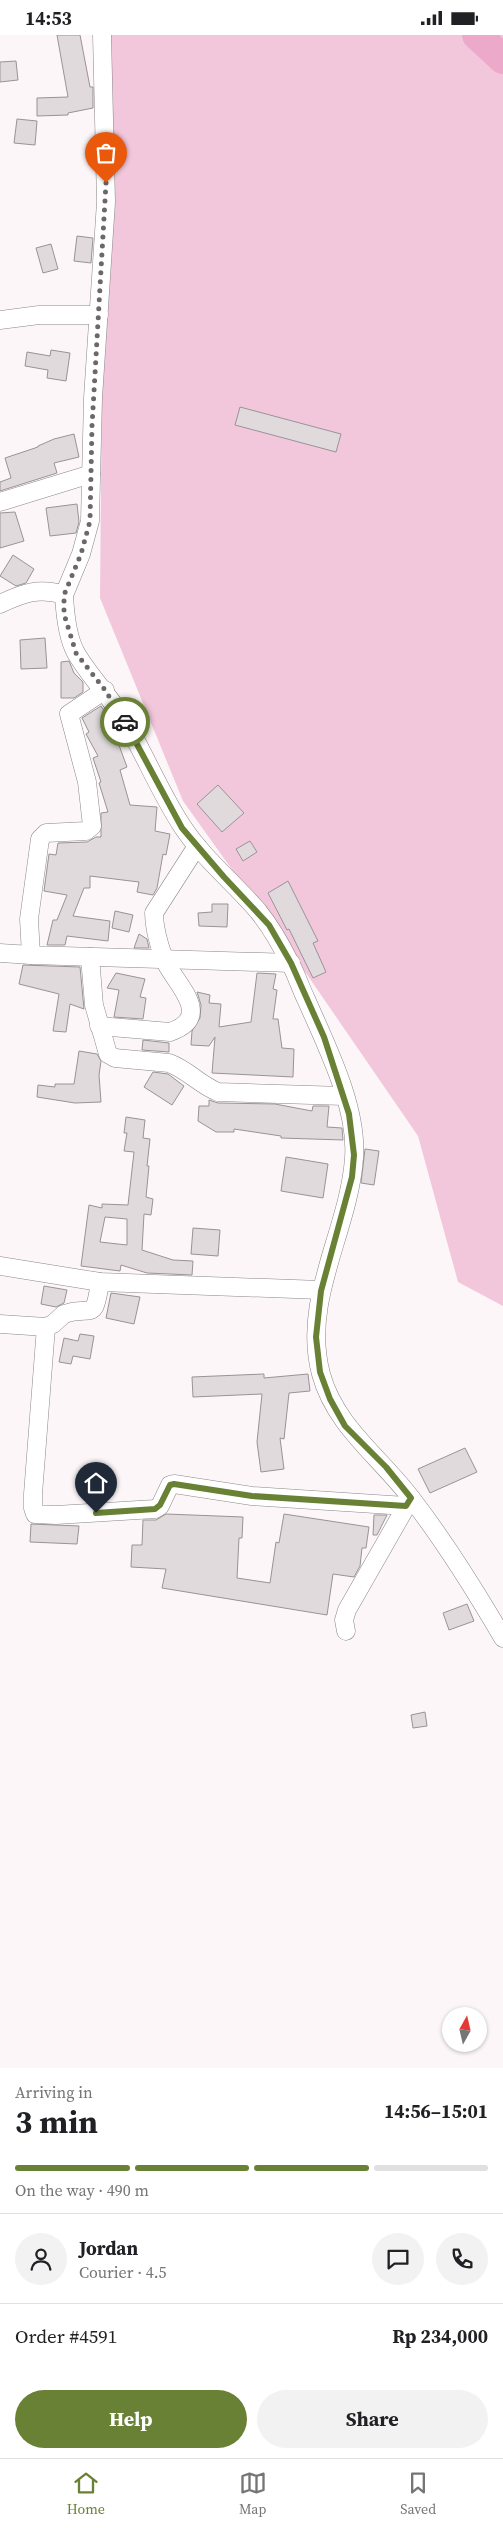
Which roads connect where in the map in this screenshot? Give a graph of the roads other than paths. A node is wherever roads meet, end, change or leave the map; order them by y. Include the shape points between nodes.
1 (102, 35) edge
2 (99, 315) junction
3 (0, 320) edge
4 (91, 474) junction
5 (0, 502) edge
6 (64, 595) junction
7 (0, 604) edge
8 (105, 690) junction
9 (197, 846) junction
10 (0, 953) edge
11 (31, 955) junction
12 (90, 957) junction
13 (165, 961) junction
14 (291, 963) junction
15 (100, 1026) junction
16 (344, 1096) junction
17 (0, 1266) edge
18 (100, 1282) junction
19 (321, 1291) junction
20 (0, 1324) edge
21 (46, 1327) junction
22 (409, 1502) junction
23 (346, 1631) dead end
24 (503, 1638) edge

1 - 2 street via 106,202
2 - 3 street via 39,315
2 - 4 street
4 - 5 street
4 - 6 street via 90,521
6 - 7 street via 33,591
6 - 8 street via 64,614 76,653
8 - 9 street via 182,828
8 - 11 street via 69,714 87,782 92,826 86,831 46,833 40,839 29,919
9 - 13 street via 154,913
9 - 14 street via 269,925
10 - 11 street
11 - 12 street
12 - 13 street
12 - 15 street via 94,1005
13 - 14 street
13 - 15 street via 190,1004 184,1024 170,1032
14 - 16 street via 324,1037
15 - 16 street via 108,1054 116,1058 178,1066 218,1092
16 - 19 street via 354,1137 353,1170
17 - 18 street
18 - 19 street
18 - 21 street via 92,1310 64,1314
19 - 22 street via 316,1337 320,1372 330,1399 345,1426 386,1467
20 - 21 street
21 - 22 street via 35,1513 56,1515 155,1509 170,1485 174,1484 252,1496
22 - 23 street via 347,1610
22 - 24 street via 470,1582

